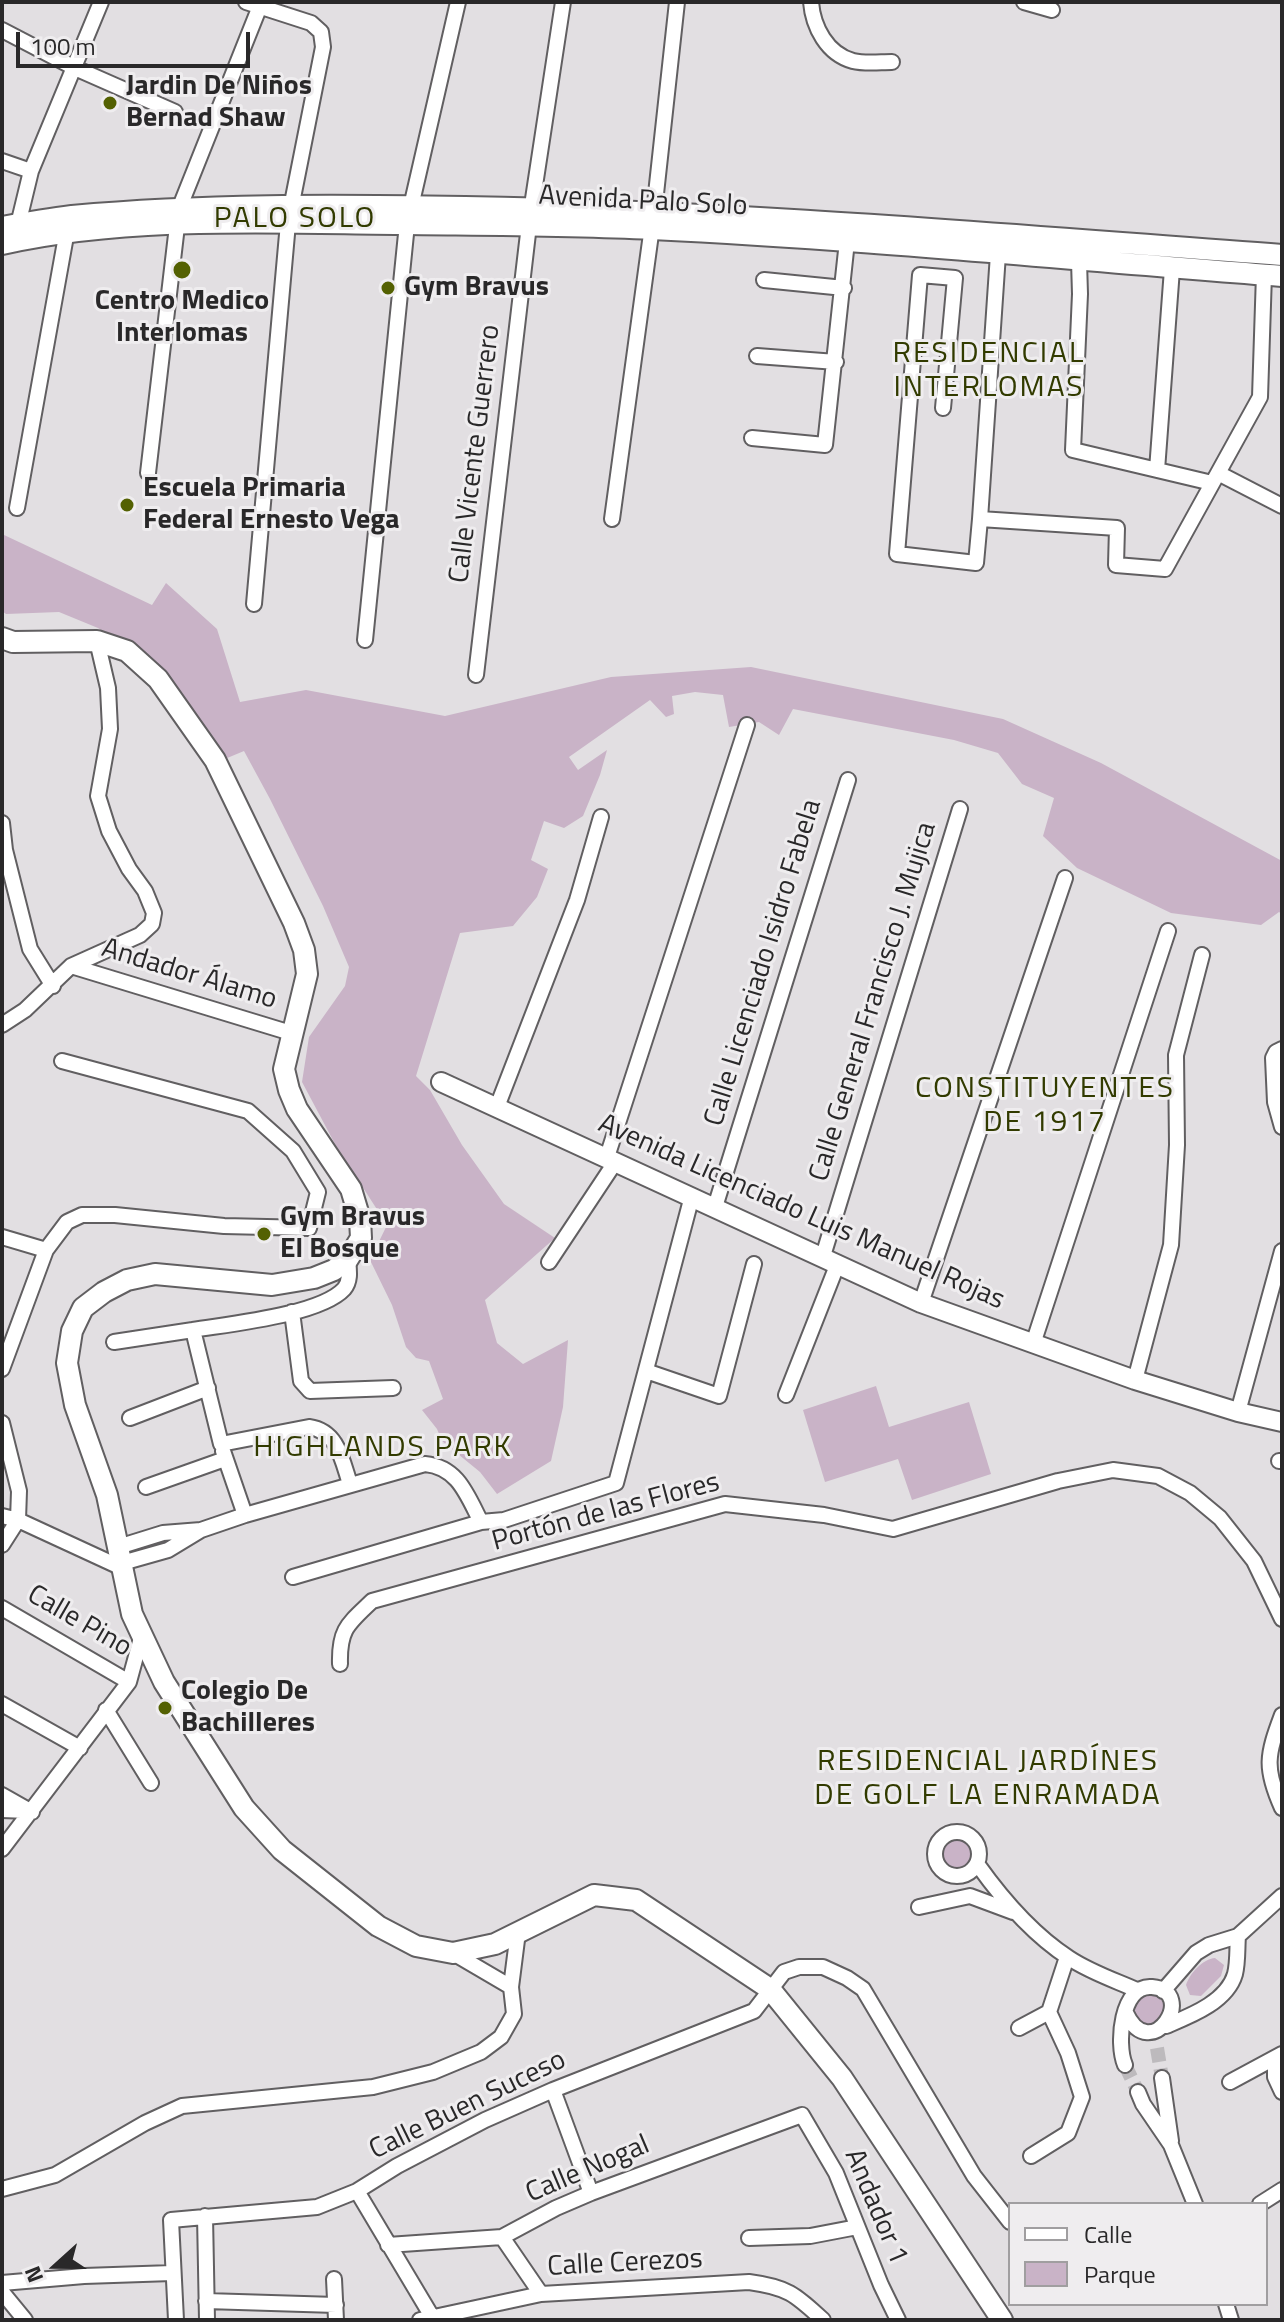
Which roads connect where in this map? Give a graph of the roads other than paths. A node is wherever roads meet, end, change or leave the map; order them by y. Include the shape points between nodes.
1 (101, 2) edge
2 (458, 2) edge
3 (563, 2) edge
4 (677, 2) edge
5 (811, 2) edge
6 (1024, 2) edge
7 (253, 4) edge
8 (1052, 10) dead end
9 (2, 30) edge
10 (892, 62) dead end
11 (75, 68) junction
12 (175, 112) dead end
13 (2, 161) edge
14 (31, 171) junction
15 (290, 214) junction
16 (408, 215) junction
17 (530, 216) junction
18 (178, 217) junction
19 (653, 221) junction
20 (68, 225) junction
21 (848, 232) junction
22 (9, 234) edge
23 (934, 248) junction
24 (998, 254) junction
25 (1282, 255) edge
26 (1079, 261) junction
27 (1172, 269) junction
28 (1273, 275) edge
29 (934, 276) junction
30 (764, 280) dead end
31 (844, 288) junction
32 (757, 356) dead end
33 (836, 362) junction
34 (943, 408) dead end
35 (752, 438) dead end
36 (1157, 470) junction
37 (148, 473) dead end
38 (1215, 478) junction
39 (1282, 506) edge
40 (17, 508) dead end
41 (612, 519) dead end
42 (980, 519) junction
43 (254, 604) dead end
44 (2, 638) edge
45 (365, 640) dead end
46 (97, 641) junction
47 (476, 675) dead end
48 (747, 725) dead end
49 (848, 780) dead end
50 (960, 809) dead end
51 (601, 817) dead end
52 (2, 823) edge
53 (1065, 878) dead end
54 (1168, 931) dead end
55 (1202, 955) dead end
56 (71, 966) junction
57 (53, 986) junction
58 (2, 1025) edge
59 (291, 1033) junction
60 (1282, 1049) edge
61 (62, 1061) dead end
62 (441, 1082) dead end
63 (497, 1107) junction
64 (1282, 1127) edge
65 (612, 1159) junction
66 (692, 1196) junction
67 (715, 1207) junction
68 (2, 1237) edge
69 (46, 1250) junction
70 (1282, 1251) edge
71 (348, 1259) junction
72 (831, 1260) junction
73 (549, 1262) dead end
74 (754, 1264) dead end
75 (921, 1303) junction
76 (292, 1312) junction
77 (193, 1330) junction
78 (114, 1342) dead end
79 (1033, 1344) junction
80 (2, 1369) edge
81 (646, 1371) junction
82 (1135, 1380) junction
83 (208, 1388) junction
84 (393, 1388) dead end
85 (786, 1395) dead end
86 (1238, 1412) junction
87 (130, 1418) dead end
88 (1282, 1422) edge
89 (2, 1423) edge
90 (223, 1452) junction
91 (6, 1460) edge
92 (350, 1484) junction
93 (146, 1487) dead end
94 (245, 1515) junction
95 (2, 1516) edge
96 (18, 1520) junction
97 (481, 1522) junction
98 (2, 1545) edge
99 (120, 1559) junction
100 (293, 1577) dead end
101 (2, 1608) edge
102 (1282, 1619) edge
103 (141, 1638) junction
104 (340, 1664) dead end
105 (129, 1682) junction
106 (2, 1704) edge
107 (106, 1710) junction
108 (1282, 1715) edge
109 (80, 1748) junction
110 (151, 1783) dead end
111 (2, 1795) edge
112 (1282, 1808) edge
113 (2, 1810) edge
114 (32, 1812) junction
115 (2, 1849) edge
116 (978, 1865) dead end
117 (1282, 1896) edge
118 (919, 1907) dead end
119 (1013, 1912) junction
120 (518, 1932) junction
121 (1238, 1936) junction
122 (453, 1953) junction
123 (1067, 1957) junction
124 (511, 1987) junction
125 (770, 1989) junction
126 (1137, 1990) junction
127 (1163, 1991) junction
128 (1049, 2012) junction
129 (1126, 2013) junction
130 (1019, 2028) dead end
131 (1158, 2029) junction
132 (1157, 2048) tunnel mouth
133 (1278, 2057) edge
134 (1125, 2065) tunnel mouth
135 (1162, 2078) tunnel mouth
136 (1230, 2082) dead end
137 (553, 2090) junction
138 (1138, 2092) tunnel mouth
139 (1282, 2092) edge
140 (802, 2115) joint
141 (1171, 2145) junction
142 (1031, 2156) dead end
143 (2, 2189) edge
144 (1282, 2190) edge
145 (357, 2191) junction
146 (591, 2193) junction
147 (1193, 2199) edge
148 (1263, 2202) edge
149 (205, 2216) junction
150 (1008, 2219) edge
151 (857, 2227) junction
152 (502, 2237) junction
153 (749, 2238) dead end
154 (388, 2245) junction
155 (172, 2273) junction
156 (334, 2279) dead end
157 (2, 2283) edge
158 (2, 2292) edge
159 (541, 2294) junction
160 (206, 2301) junction
161 (336, 2312) edge
162 (25, 2320) edge
163 (176, 2320) edge
164 (207, 2320) edge
165 (420, 2320) edge
166 (433, 2320) edge
167 (823, 2320) edge
168 (899, 2320) edge
169 (1002, 2320) edge

1 - 11 street
2 - 16 street
3 - 17 street, Calle Vicente Guerrero
4 - 19 street
5 - 10 street via 818,33 834,52 852,61
6 - 8 street
7 - 15 street via 311,23 321,32 323,47
7 - 18 street
9 - 11 street
11 - 12 street
11 - 14 street
13 - 14 street
14 - 22 street
15 - 16 main road, Avenida Palo Solo
15 - 18 main road, Avenida Palo Solo
15 - 43 street
16 - 17 main road, Avenida Palo Solo
16 - 45 street
17 - 19 main road, Avenida Palo Solo
17 - 47 street, Calle Vicente Guerrero
18 - 20 main road, Avenida Palo Solo
18 - 37 street
19 - 21 main road, Avenida Palo Solo
19 - 41 street
20 - 22 main road, Avenida Palo Solo
20 - 40 street
21 - 23 main road, Avenida Palo Solo
21 - 25 main road, Avenida Palo Solo
21 - 31 street
23 - 24 main road, Avenida Palo Solo
23 - 29 street
24 - 26 main road, Avenida Palo Solo
24 - 42 street
26 - 27 main road, Avenida Palo Solo
26 - 36 street via 1073,450
27 - 28 main road, Avenida Palo Solo
27 - 36 street
28 - 38 street via 1260,397
29 - 34 street via 955,278
29 - 42 street via 920,275 897,554 976,563
30 - 31 street
31 - 33 street
32 - 33 street
33 - 35 street via 825,445
36 - 38 street
38 - 39 street
38 - 42 street via 1165,569 1116,565 1117,528
44 - 46 main road
46 - 56 street via 108,688 110,729 98,796 109,831 154,913 152,924 140,935
46 - 59 main road via 127,651 158,679 215,760 304,950 307,974
48 - 65 street
49 - 67 street, Calle Licenciado Isidro Fabela
50 - 72 street, Calle General Francisco J. Mujica
51 - 63 street via 577,900
52 - 57 street via 30,949
53 - 75 street
54 - 79 street
55 - 82 street via 1176,1055 1171,1245
56 - 57 street
56 - 59 street, Andador Álamo
57 - 58 street
59 - 71 main road via 284,1069 289,1090 351,1189 360,1219 361,1238
60 - 64 street via 1273,1058
61 - 69 street via 248,1111 293,1151 318,1192 309,1228 82,1215 67,1222
62 - 63 street, Avenida Licenciado Luis Manuel Rojas
63 - 65 street, Avenida Licenciado Luis Manuel Rojas
65 - 66 street, Avenida Licenciado Luis Manuel Rojas
65 - 73 street
66 - 67 street, Avenida Licenciado Luis Manuel Rojas
66 - 81 street
67 - 72 street, Avenida Licenciado Luis Manuel Rojas
68 - 69 street
69 - 80 street
70 - 86 street
71 - 76 street via 345,1288 322,1303
71 - 99 main road via 314,1278 272,1285 155,1274 127,1280 83,1308 72,1331 67,1363 75,1405 107,1495
72 - 75 street, Avenida Licenciado Luis Manuel Rojas
72 - 85 street, Calle General Francisco J. Mujica
74 - 81 street via 719,1396
75 - 79 street, Avenida Licenciado Luis Manuel Rojas
76 - 77 street
76 - 84 street via 301,1381 310,1391
77 - 78 street
77 - 83 street
79 - 82 street, Avenida Licenciado Luis Manuel Rojas
81 - 97 street via 616,1483 504,1520
82 - 86 street, Avenida Licenciado Luis Manuel Rojas
83 - 87 street
83 - 90 street
86 - 88 street, Avenida Licenciado Luis Manuel Rojas
89 - 91 street
90 - 92 street via 319,1428 334,1440
90 - 93 street
90 - 94 street
91 - 96 street via 19,1491
92 - 94 street
92 - 97 street via 439,1465 453,1472
94 - 99 street via 201,1530 168,1550
95 - 96 street
96 - 98 street
96 - 99 street
97 - 100 street
99 - 103 main road
101 - 105 street, Calle Pino
102 - 104 street, Portón de las Flores via 1254,1561 1220,1518 1158,1476 1113,1470 893,1529 725,1504 372,1601 348,1624 339,1643
103 - 105 street
103 - 122 main road via 244,1808 282,1850 378,1926 416,1946
105 - 107 street
106 - 109 street
107 - 109 street
107 - 110 street
108 - 112 street via 1268,1764
109 - 114 street
111 - 114 street
113 - 114 street
114 - 115 street
116 - 119 street
117 - 121 street
118 - 119 street via 970,1896
119 - 123 street
120 - 122 main road via 495,1944
120 - 124 street, Calle Buen Suceso
120 - 125 main road via 594,1895 636,1900
121 - 127 street via 1202,1949
121 - 131 street via 1231,1981 1204,2010
122 - 124 street
123 - 126 street
123 - 128 street
124 - 143 street, Calle Buen Suceso via 514,2014 501,2037 481,2052 433,2072 373,2087 182,2106 55,2175
125 - 137 street, Calle Buen Suceso via 754,2011
125 - 150 street, Calle Buen Suceso via 784,1972 799,1967 823,1967 863,1989 974,2176
125 - 169 main road via 842,2078
126 - 127 street
126 - 129 street
127 - 131 street via 1172,2002 1172,2015
128 - 130 street
128 - 142 street via 1082,2097 1068,2133
129 - 131 street via 1141,2031
129 - 134 street via 1119,2037
131 - 132 street
133 - 136 street
133 - 139 street via 1275,2077
135 - 141 street
137 - 145 street, Calle Buen Suceso via 485,2120
137 - 146 street
138 - 141 street
140 - 146 street, Calle Nogal
140 - 151 street, Andador 1 via 836,2173
141 - 147 street
144 - 148 street
145 - 149 street, Calle Buen Suceso via 317,2207
145 - 154 street
146 - 152 street, Calle Nogal
149 - 155 street, Calle Buen Suceso via 171,2220
149 - 160 street
151 - 153 street via 810,2236
151 - 168 street, Andador 1
152 - 154 street, Calle Nogal
152 - 159 street
154 - 166 street
155 - 157 street
155 - 163 street
156 - 161 street
158 - 162 street
159 - 166 street, Calle Cerezos
159 - 167 street, Calle Cerezos via 749,2282 777,2285
160 - 161 street
160 - 164 street
165 - 166 street, Calle Cerezos

